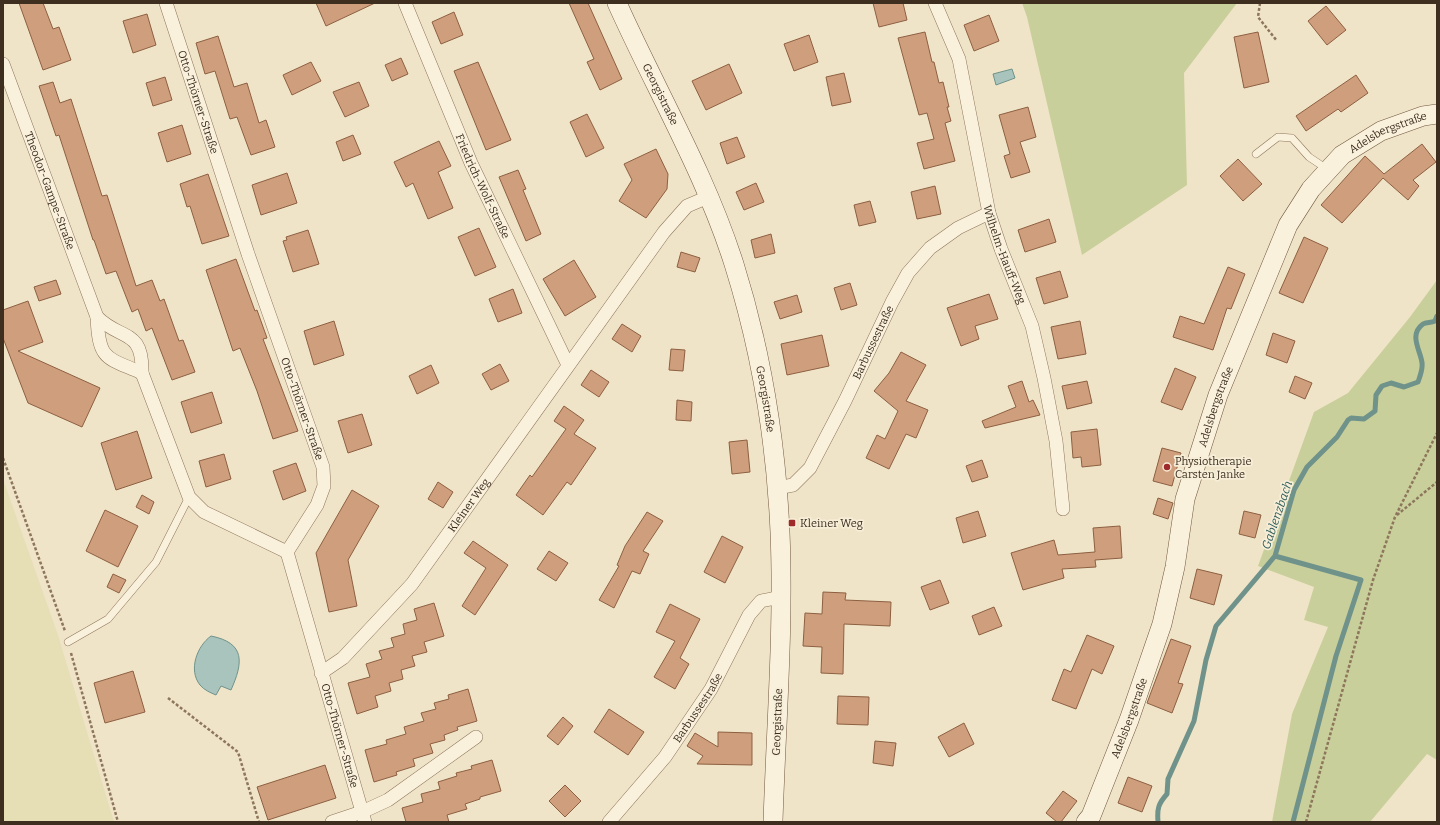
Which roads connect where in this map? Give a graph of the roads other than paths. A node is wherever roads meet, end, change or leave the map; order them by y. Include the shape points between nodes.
1 (166, 3) edge
2 (405, 3) edge
3 (617, 3) edge
4 (935, 3) edge
5 (3, 64) edge
6 (1437, 114) edge
7 (1256, 154) dead end
8 (1329, 170) junction
9 (708, 197) junction
10 (990, 212) junction
11 (97, 317) junction
12 (568, 366) junction
13 (142, 373) junction
14 (777, 488) junction
15 (189, 497) junction
16 (1063, 509) dead end
17 (287, 552) junction
18 (781, 597) junction
19 (68, 642) dead end
20 (321, 673) junction
21 (476, 737) dead end
22 (363, 817) edge
23 (332, 822) edge
24 (609, 822) edge
25 (773, 822) edge
26 (1086, 822) edge

1 - 17 street, Otto-Thörner-Straße via 248,254 323,467 324,486 317,505
2 - 12 street, Friedrich-Wolf-Straße via 471,163
3 - 9 street, Georgistraße
4 - 10 street, Wilhelm-Hauff-Weg via 959,59
5 - 11 street, Theodor-Gampe-Straße
6 - 8 street, Adelsbergstraße via 1423,116 1381,131 1342,156
7 - 8 lane via 1278,137 1292,138 1309,157
8 - 26 street, Adelsbergstraße via 1288,225 1218,395 1185,499 1175,567 1162,624 1126,728
9 - 12 street, Kleiner Weg via 687,206 664,232
9 - 14 street, Georgistraße via 734,263 755,345 770,418
10 - 14 street, Barbussestraße via 958,228 930,248 908,273 810,468 793,485
10 - 16 street, Wilhelm-Hauff-Weg via 1033,333 1056,441
11 - 13 street via 105,325 131,337 138,345
11 - 13 street, Theodor-Gampe-Straße via 100,347 108,357
12 - 20 street, Kleiner Weg via 412,584 343,658
13 - 15 street
14 - 18 street, Georgistraße
15 - 17 street via 204,512
15 - 19 lane via 156,562 108,619
17 - 20 street, Otto-Thörner-Straße
18 - 24 street, Barbussestraße via 761,601 749,615 711,689 665,757
18 - 25 street, Georgistraße
20 - 22 street, Otto-Thörner-Straße
21 - 22 street
22 - 23 street

